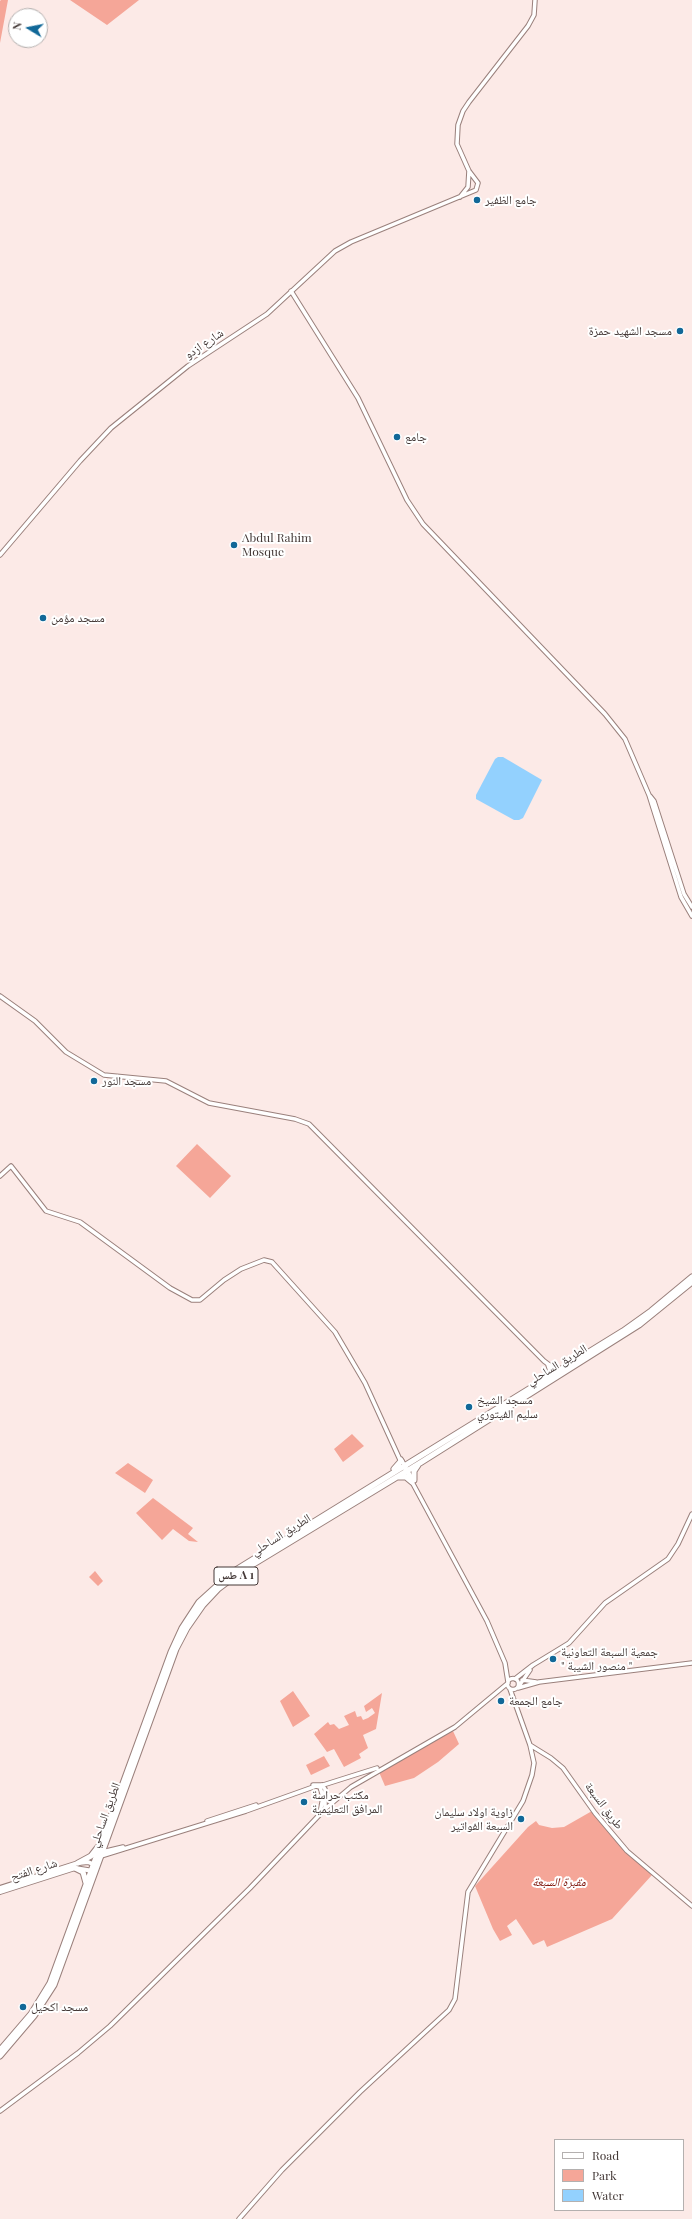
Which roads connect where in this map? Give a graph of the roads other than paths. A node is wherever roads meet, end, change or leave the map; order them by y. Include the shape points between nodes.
1 (535, 0) edge
2 (469, 171) junction
3 (456, 200) junction
4 (291, 291) junction
5 (0, 555) edge
6 (649, 795) junction
7 (692, 907) edge
8 (692, 916) edge
9 (0, 996) edge
10 (0, 1176) edge
11 (692, 1276) edge
12 (692, 1282) edge
13 (548, 1365) junction
14 (562, 1369) junction
15 (547, 1378) junction
16 (522, 1395) junction
17 (420, 1463) junction
18 (404, 1464) junction
19 (392, 1476) junction
20 (413, 1481) junction
21 (692, 1514) edge
22 (328, 1516) junction
23 (504, 1663) junction
24 (536, 1663) junction
25 (692, 1664) edge
26 (515, 1679) junction
27 (523, 1680) junction
28 (508, 1682) junction
29 (539, 1682) junction
30 (518, 1688) junction
31 (510, 1689) junction
32 (499, 1692) junction
33 (518, 1706) junction
34 (530, 1745) junction
35 (384, 1766) junction
36 (320, 1785) junction
37 (325, 1809) junction
38 (318, 1816) junction
39 (102, 1841) junction
40 (101, 1854) junction
41 (76, 1866) junction
42 (94, 1868) junction
43 (11, 1887) junction
44 (0, 1888) edge
45 (86, 1888) junction
46 (0, 1892) edge
47 (692, 1906) edge
48 (0, 2050) edge
49 (0, 2056) edge
50 (0, 2110) edge
51 (239, 2219) edge

1 - 2 street via 534,15 526,30 463,111 457,141
2 - 3 street via 467,189
2 - 3 street, شارع ازدو via 478,183 477,189
3 - 4 street, شارع ازدو via 338,248
4 - 5 street, شارع ازدو via 261,318 188,366 111,428
4 - 6 street via 358,398 417,516 616,727 629,744
6 - 7 street via 654,801 684,894
6 - 8 street via 681,897
9 - 13 street via 35,1021 66,1052 104,1075 166,1081 209,1104 295,1119 309,1124
10 - 18 street via 11,1166 46,1211 80,1222 165,1285 192,1300 200,1300 220,1282 241,1269 264,1260 272,1262 335,1332 365,1383
11 - 14 highway, الطريق الساحلي / طس A 1 via 637,1321
12 - 16 highway, الطريق الساحلي / طس A 1 via 639,1325
13 - 14 street
13 - 15 street via 550,1372
14 - 15 highway, الطريق الساحلي / طس A 1
15 - 16 highway, الطريق الساحلي / طس A 1
16 - 17 highway, الطريق الساحلي / طس A 1
16 - 18 highway, الطريق الساحلي / طس A 1
17 - 18 highway, الطريق الساحلي / طس A 1
17 - 20 highway via 414,1471
18 - 19 highway, الطريق الساحلي / طس A 1
18 - 20 street
19 - 20 highway via 406,1477
19 - 22 highway, الطريق الساحلي / طس A 1
20 - 23 street via 487,1621
21 - 24 street via 668,1559 611,1598 574,1639
22 - 39 highway, الطريق الساحلي / طس A 1 via 231,1573 194,1609 171,1652
22 - 40 highway, الطريق الساحلي / طس A 1 via 229,1581 212,1595 193,1618 176,1648
23 - 26 street
23 - 28 street
24 - 26 street
24 - 27 street
25 - 29 street
26 - 27 street
26 - 28 street
26 - 30 street via 519,1683
27 - 29 street
27 - 30 street
28 - 31 street
28 - 32 street
29 - 30 street
30 - 31 street
30 - 33 street
31 - 32 street
31 - 33 street
32 - 35 street via 431,1743
33 - 34 street
34 - 47 street, طريق السبعة via 562,1768 627,1851
34 - 51 street via 534,1763 528,1790 467,1896 455,1999 449,2010 362,2089 282,2170
35 - 36 street
35 - 37 street via 351,1787
36 - 37 street via 326,1798
36 - 38 street via 323,1805
36 - 40 street
37 - 38 street
38 - 50 street via 250,1888 110,2026 78,2053
39 - 41 highway via 90,1856
39 - 42 highway, الطريق الساحلي / طس A 1
40 - 42 highway, الطريق الساحلي / طس A 1
41 - 42 main road via 88,1862
41 - 43 main road
41 - 45 highway via 84,1874
42 - 45 highway, الطريق الساحلي / طس A 1
42 - 49 highway, الطريق الساحلي / طس A 1 via 54,1985 34,2016
43 - 44 main road
43 - 46 main road, شارع الفتح
45 - 48 highway, الطريق الساحلي / طس A 1 via 45,1992 31,2014

